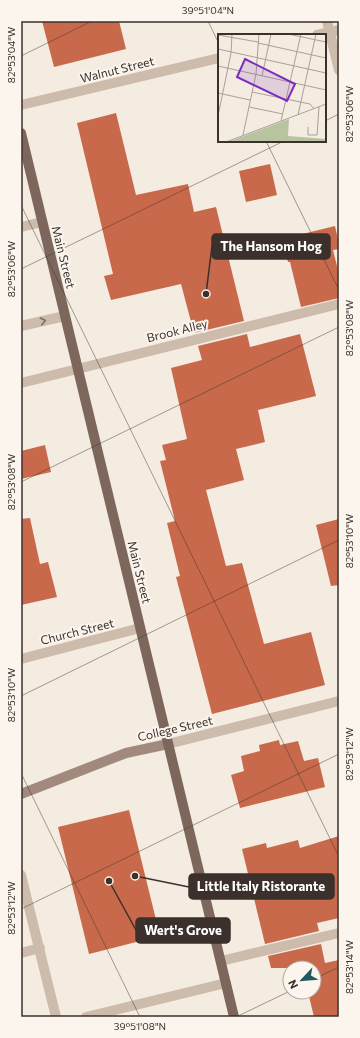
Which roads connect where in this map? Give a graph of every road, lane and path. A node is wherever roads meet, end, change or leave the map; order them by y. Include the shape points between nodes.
1 (327, 21) edge
2 (334, 31) edge
3 (320, 34) edge
4 (218, 58) edge
5 (339, 70) edge
6 (21, 105) edge
7 (21, 133) edge
8 (42, 222) junction
9 (21, 227) edge
10 (339, 304) edge
11 (65, 316) junction
12 (21, 326) edge
13 (78, 368) junction
14 (21, 383) edge
15 (140, 628) junction
16 (21, 658) edge
17 (339, 701) edge
18 (168, 744) junction
19 (21, 794) edge
20 (21, 875) edge
21 (339, 933) edge
22 (40, 948) junction
23 (21, 953) edge
24 (221, 962) junction
25 (226, 984) junction
26 (56, 1017) edge
27 (86, 1017) edge
28 (234, 1017) edge

1 - 2 street
2 - 3 street
2 - 5 street
4 - 6 street, Walnut Street
7 - 8 main road, Main Street
8 - 9 street
8 - 11 main road, Main Street
10 - 13 street, Brook Alley
12 -> 11 street
11 - 13 main road, Main Street
13 - 14 street, Brook Alley
13 - 15 main road, Main Street
15 - 16 street, Church Street
15 - 18 main road, Main Street
17 - 18 street, College Street
18 - 19 main road, College Street via 126,753
18 - 24 main road, Main Street
20 - 22 street
21 - 24 street
22 - 23 street
22 - 26 street
24 - 25 main road, Main Street
25 - 27 street
25 - 28 main road, Main Street

